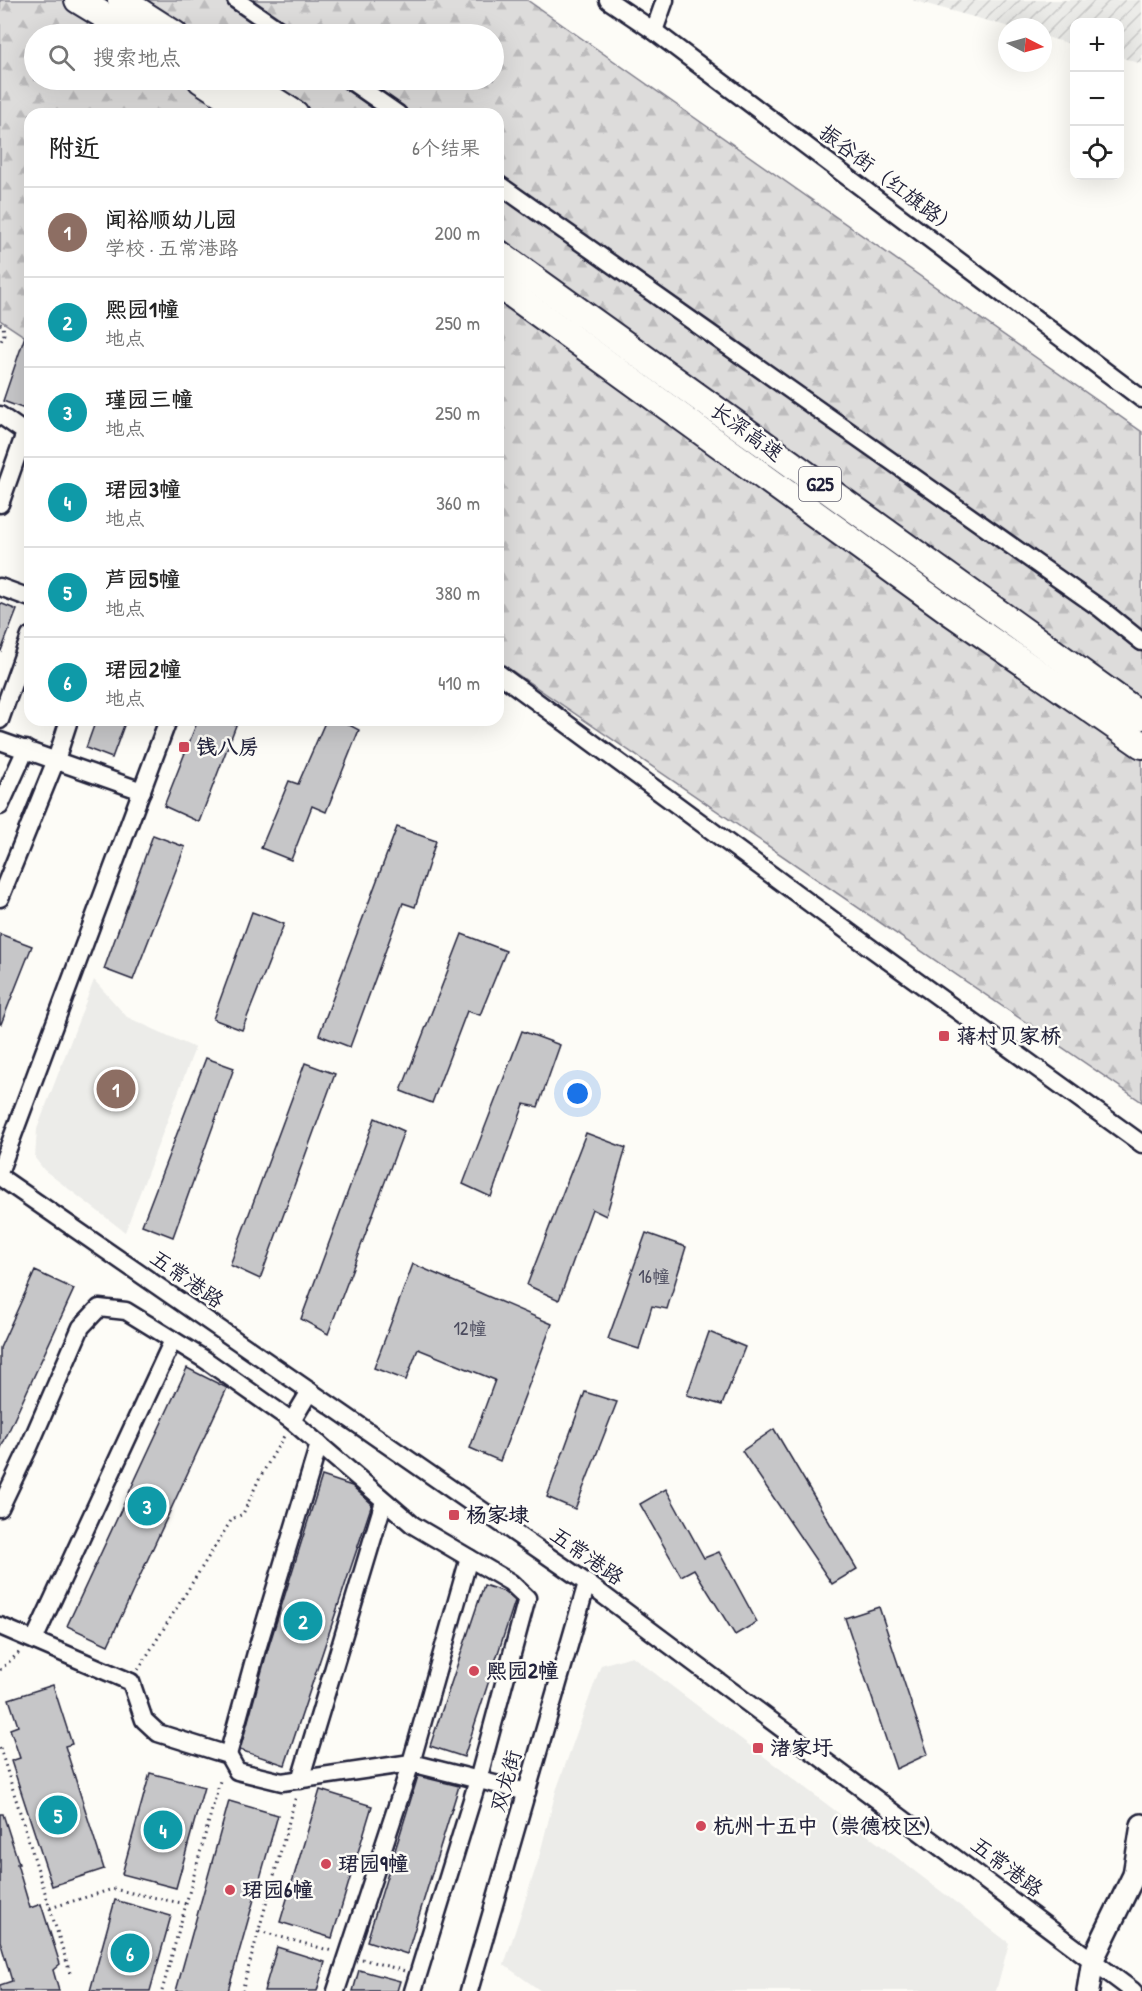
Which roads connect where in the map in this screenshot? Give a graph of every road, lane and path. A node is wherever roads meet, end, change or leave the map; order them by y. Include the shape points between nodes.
1 (78, 0) edge
2 (121, 0) edge
3 (236, 0) edge
4 (608, 0) edge
5 (665, 0) edge
6 (118, 24) edge
7 (158, 24) edge
8 (271, 24) edge
9 (654, 31) junction
10 (216, 90) edge
11 (258, 90) edge
12 (363, 90) edge
13 (244, 108) edge
14 (286, 108) edge
15 (389, 108) edge
16 (504, 188) edge
17 (504, 257) edge
18 (504, 288) edge
19 (0, 324) edge
20 (0, 344) edge
21 (1142, 399) edge
22 (0, 415) edge
23 (24, 432) edge
24 (24, 445) edge
25 (0, 504) edge
26 (0, 587) edge
27 (24, 596) edge
28 (1142, 642) edge
29 (24, 653) edge
30 (504, 677) edge
31 (1142, 716) edge
32 (0, 720) edge
33 (67, 726) edge
34 (166, 726) edge
35 (0, 741) edge
36 (1142, 745) edge
37 (26, 749) junction
38 (56, 760) junction
39 (142, 791) junction
40 (0, 806) edge
41 (0, 898) edge
42 (1142, 1144) edge
43 (0, 1170) edge
44 (0, 1177) edge
45 (173, 1340) junction
46 (310, 1391) junction
47 (292, 1421) junction
48 (319, 1444) junction
49 (384, 1501) junction
50 (0, 1508) edge
51 (469, 1558) junction
52 (587, 1583) junction
53 (0, 1626) edge
54 (34, 1640) junction
55 (0, 1670) edge
56 (131, 1682) junction
57 (0, 1748) edge
58 (228, 1755) junction
59 (411, 1763) junction
60 (300, 1780) junction
61 (477, 1780) junction
62 (527, 1792) junction
63 (1142, 1825) edge
64 (186, 1904) junction
65 (50, 1908) junction
66 (1093, 1959) junction
67 (71, 1976) dead end
68 (162, 1991) edge
69 (242, 1991) edge
70 (336, 1991) edge
71 (413, 1991) edge
72 (469, 1991) edge
73 (1088, 1991) edge
74 (1133, 1991) edge

1 - 6 highway
2 - 7 highway
3 - 8 street
4 - 9 street, 振谷街（红旗路）
5 - 9 street
9 - 21 street, 振谷街（红旗路）
10 - 13 highway
11 - 14 highway
12 - 15 street
16 - 28 street via 1091,602
17 - 31 highway, 长深高速 / G25
18 - 36 highway, 长深高速 / G25 via 952,613
19 - 20 path via 4,334
22 - 23 street
24 - 25 street
26 - 27 street
29 - 32 street
30 - 42 street
33 - 38 street
34 - 39 street
35 - 37 street
37 - 38 street
37 - 40 street
38 - 39 street
38 - 41 street
39 - 43 street
44 - 46 street, 五常港路
45 - 47 street
45 - 50 street via 126,1311 99,1308 81,1327
45 - 54 street
46 - 47 street
46 - 52 street, 五常港路
47 - 48 street
47 - 56 path via 243,1514 232,1519
48 - 49 street
48 - 58 street
49 - 51 street via 413,1526
49 - 60 street
51 - 59 street
51 - 61 street via 510,1582 527,1598
52 - 62 street, 双龙街
52 - 66 street, 五常港路
53 - 54 street
54 - 55 path
54 - 56 street
56 - 58 street via 144,1720 159,1732
57 - 65 path
58 - 60 street via 237,1771 282,1782
58 - 64 path
59 - 60 street
59 - 61 street
59 - 70 street
60 - 69 path
61 - 62 street
61 - 71 street
62 - 72 street, 双龙街
63 - 66 main road via 1134,1875
64 - 65 path via 113,1889
64 - 68 path
65 - 67 path
66 - 73 main road
66 - 74 street, 五常港路

